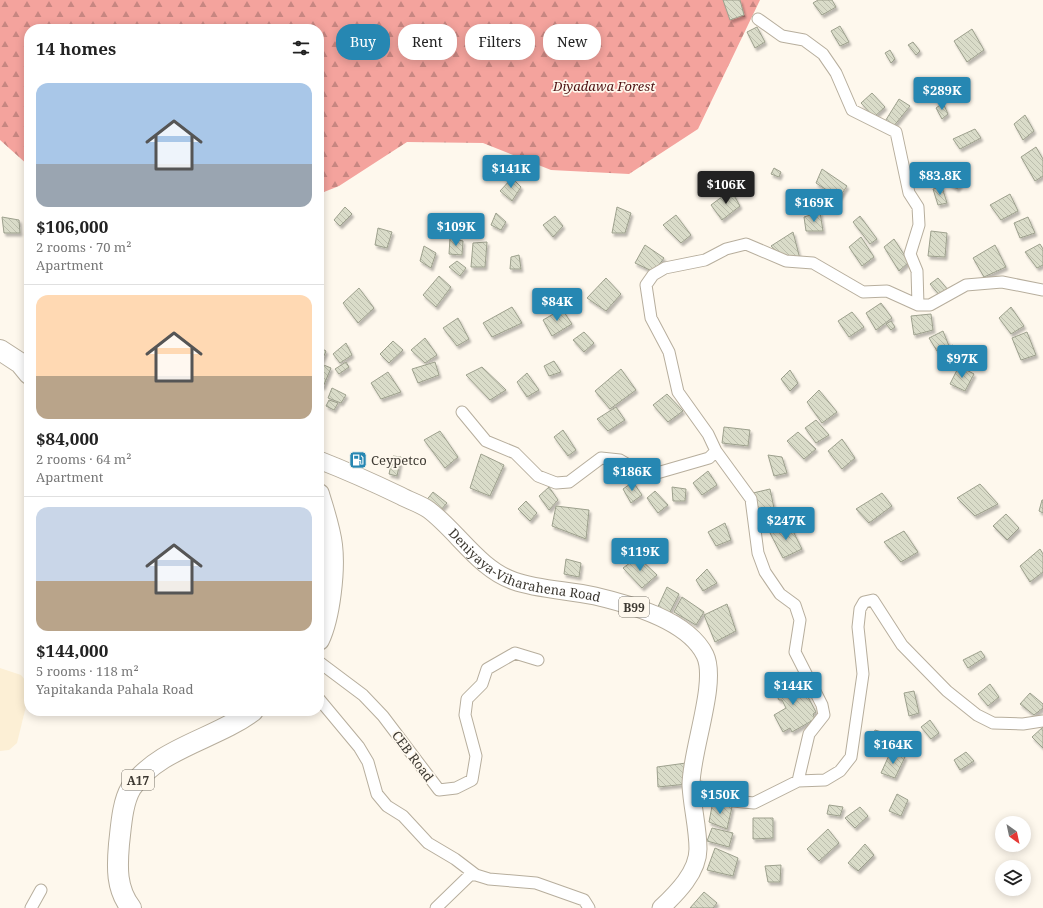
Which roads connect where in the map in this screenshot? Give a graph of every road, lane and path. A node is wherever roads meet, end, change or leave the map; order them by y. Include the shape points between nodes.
1 (758, 19) dead end
2 (1043, 290) edge
3 (918, 305) junction
4 (0, 350) edge
5 (24, 368) edge
6 (462, 412) dead end
7 (716, 451) junction
8 (324, 462) edge
9 (324, 511) edge
10 (324, 630) edge
11 (538, 660) dead end
12 (324, 666) edge
13 (324, 705) edge
14 (246, 716) edge
15 (1043, 721) edge
16 (798, 781) junction
17 (691, 784) junction
18 (476, 875) junction
19 (41, 890) dead end
20 (31, 908) edge
21 (131, 908) edge
22 (436, 908) edge
23 (589, 908) edge
24 (661, 908) edge

1 - 3 street via 782,36 804,40 823,54 836,73 852,110 896,132 908,193 918,207 919,225 910,254 917,271
2 - 3 street via 1002,282 966,285 930,305
3 - 7 street via 887,291 863,292 813,263 786,261 746,244 726,249 705,260 665,268 653,275 646,285 652,318 669,352 678,392 708,434
4 - 5 highway
6 - 7 street via 486,441 515,453 538,476 556,483 569,482 601,458 620,460 637,470 657,473 709,458
7 - 16 street via 751,499 758,553 765,572 780,594 795,606 800,620 795,652 822,705 824,715 809,734
8 - 17 main road, Deniyaya-Viharahena Road / B99 via 374,482 429,510 491,568 512,580 627,605 662,617 686,633 705,655 709,669 709,683
9 - 10 highway via 333,558 329,608
11 - 12 street, CEB Road via 514,653 487,669 482,684 467,700 465,715 476,756 472,780 456,788 439,790 383,716 363,695
13 - 18 street via 359,747 368,762 376,794 403,816 428,843
14 - 21 highway, A17 via 210,737 176,751 150,768 131,789 124,808 117,869 120,886
15 - 16 street via 1023,724 993,723 977,715 947,691 902,645 872,600 864,602 860,609 858,627 863,674 851,757 840,771 825,780
16 - 17 street via 754,804 733,801 710,789
17 - 24 main road, Deniyaya-Viharahena Road / B99 via 698,849 695,865 686,880
18 - 22 street via 470,875
18 - 23 street via 489,879 536,883 584,900
19 - 20 street

